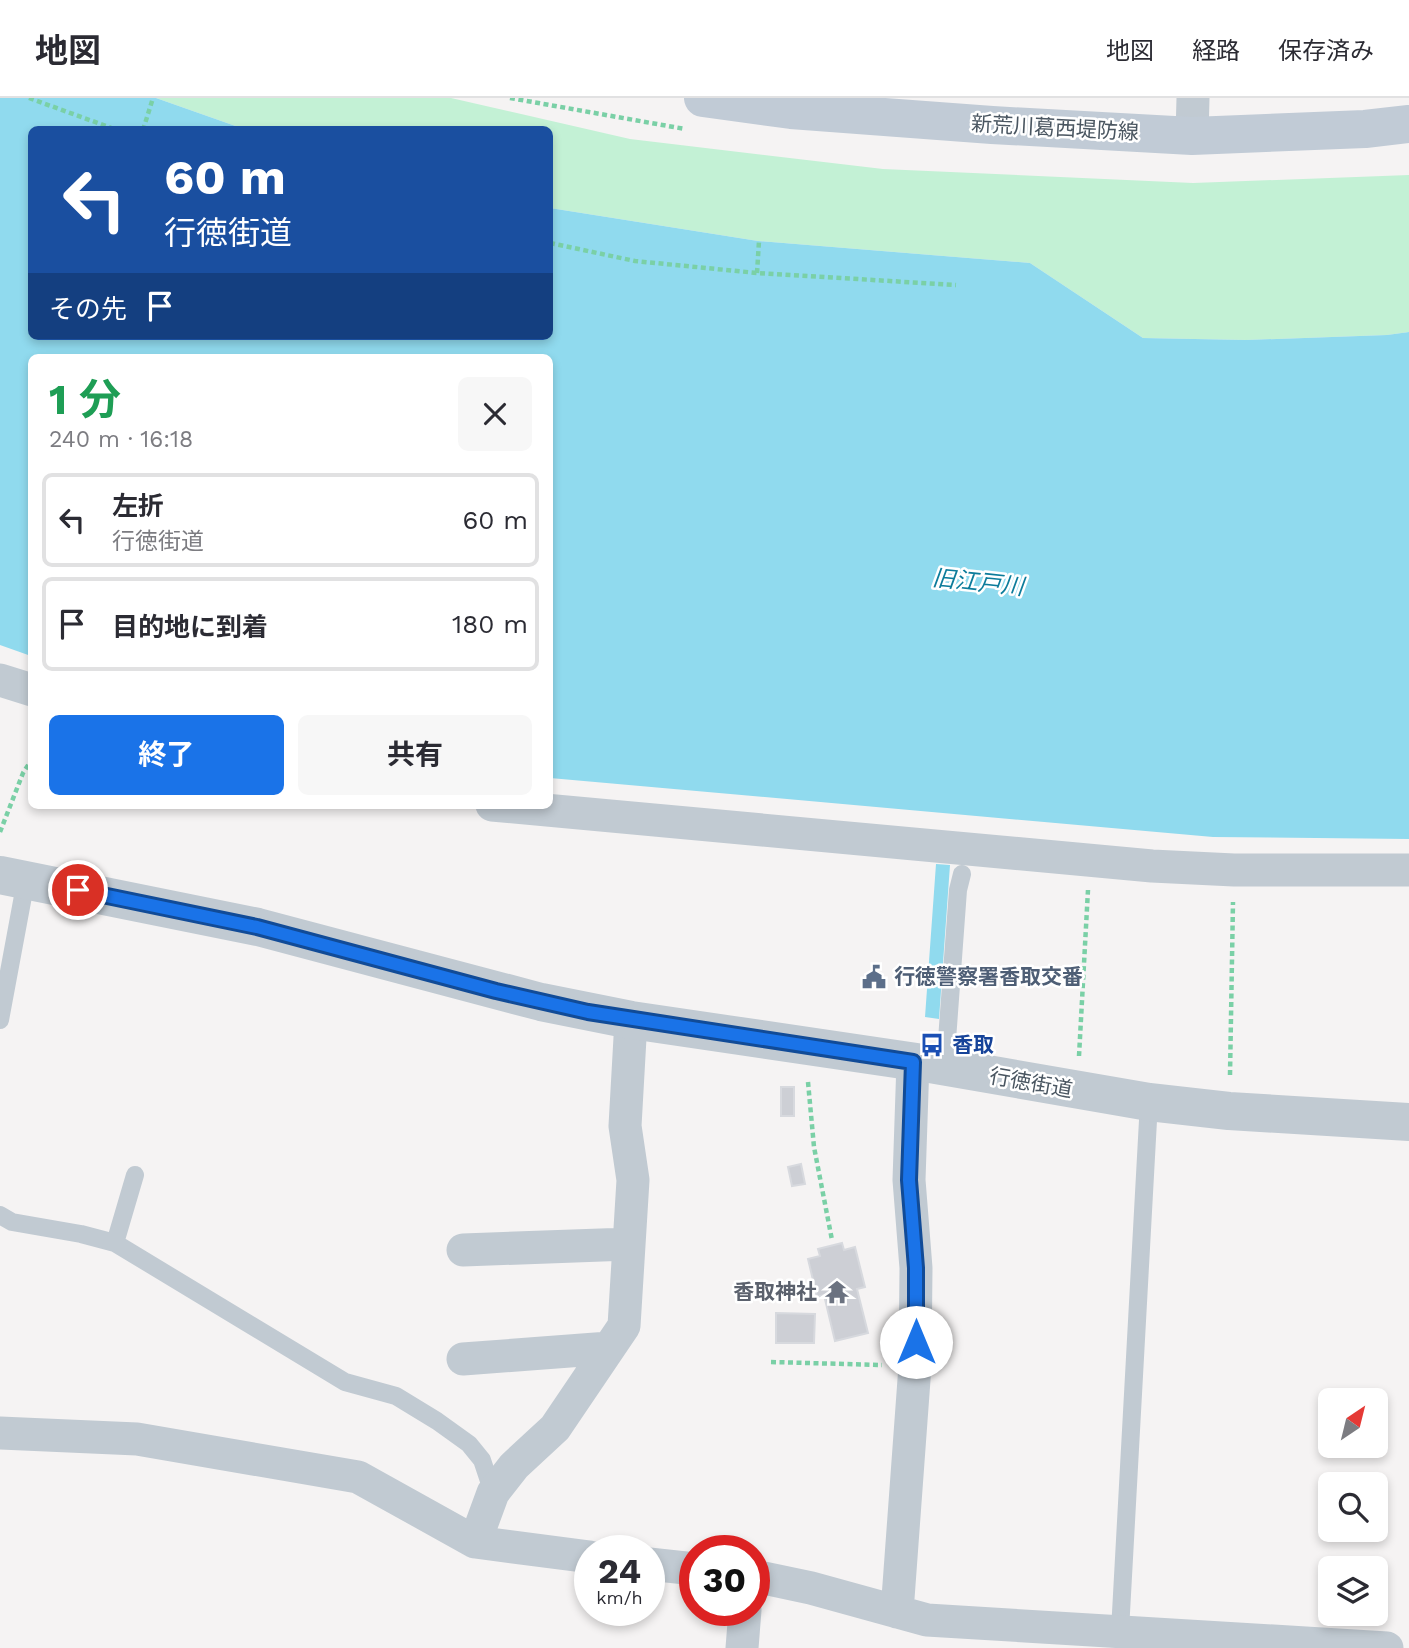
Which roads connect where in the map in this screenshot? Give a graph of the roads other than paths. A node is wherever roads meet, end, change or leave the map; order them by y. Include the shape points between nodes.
1 (703, 98) edge
2 (1193, 98) edge
3 (1409, 124) edge
4 (1192, 136) junction
5 (0, 680) edge
6 (28, 689) edge
7 (538, 809) edge
8 (1409, 870) edge
9 (962, 874) dead end
10 (13, 877) edge
11 (0, 1020) edge
12 (631, 1020) junction
13 (929, 1064) junction
14 (1149, 1102) junction
15 (1409, 1122) edge
16 (135, 1175) dead end
17 (0, 1215) edge
18 (115, 1242) junction
19 (629, 1244) junction
20 (463, 1250) dead end
21 (609, 1348) junction
22 (463, 1359) dead end
23 (0, 1433) edge
24 (493, 1493) junction
25 (475, 1542) junction
26 (574, 1555) edge
27 (770, 1579) edge
28 (897, 1612) junction
29 (744, 1626) edge
30 (1119, 1631) junction
31 (1003, 1637) edge
32 (1230, 1643) edge
33 (1340, 1647) edge
34 (742, 1648) edge
35 (1387, 1648) edge

1 - 4 main road, 新荒川葛西堤防線 via 791,110
2 - 4 street
3 - 4 main road, 新荒川葛西堤防線
5 - 6 street
7 - 8 street via 1089,862 1234,870
9 - 13 lane
10 - 11 lane
10 - 12 street, 行徳街道 via 257,927 541,1002
12 - 13 street, 行徳街道
12 - 19 street via 625,1126 633,1180
13 - 14 street, 行徳街道
13 - 28 street via 909,1180 916,1268 915,1366
14 - 15 street, 行徳街道
14 - 30 lane
16 - 18 lane
17 - 18 lane via 12,1222
18 - 24 lane via 345,1382 396,1396 437,1421 469,1444 482,1460
19 - 20 street
19 - 21 street via 624,1326
21 - 22 street
21 - 24 street via 555,1427
23 - 25 street via 136,1439 358,1478
24 - 25 street
25 - 26 street
27 - 28 street
28 - 31 street
29 - 34 street
30 - 31 street
30 - 32 street
32 - 33 street
33 - 35 street

